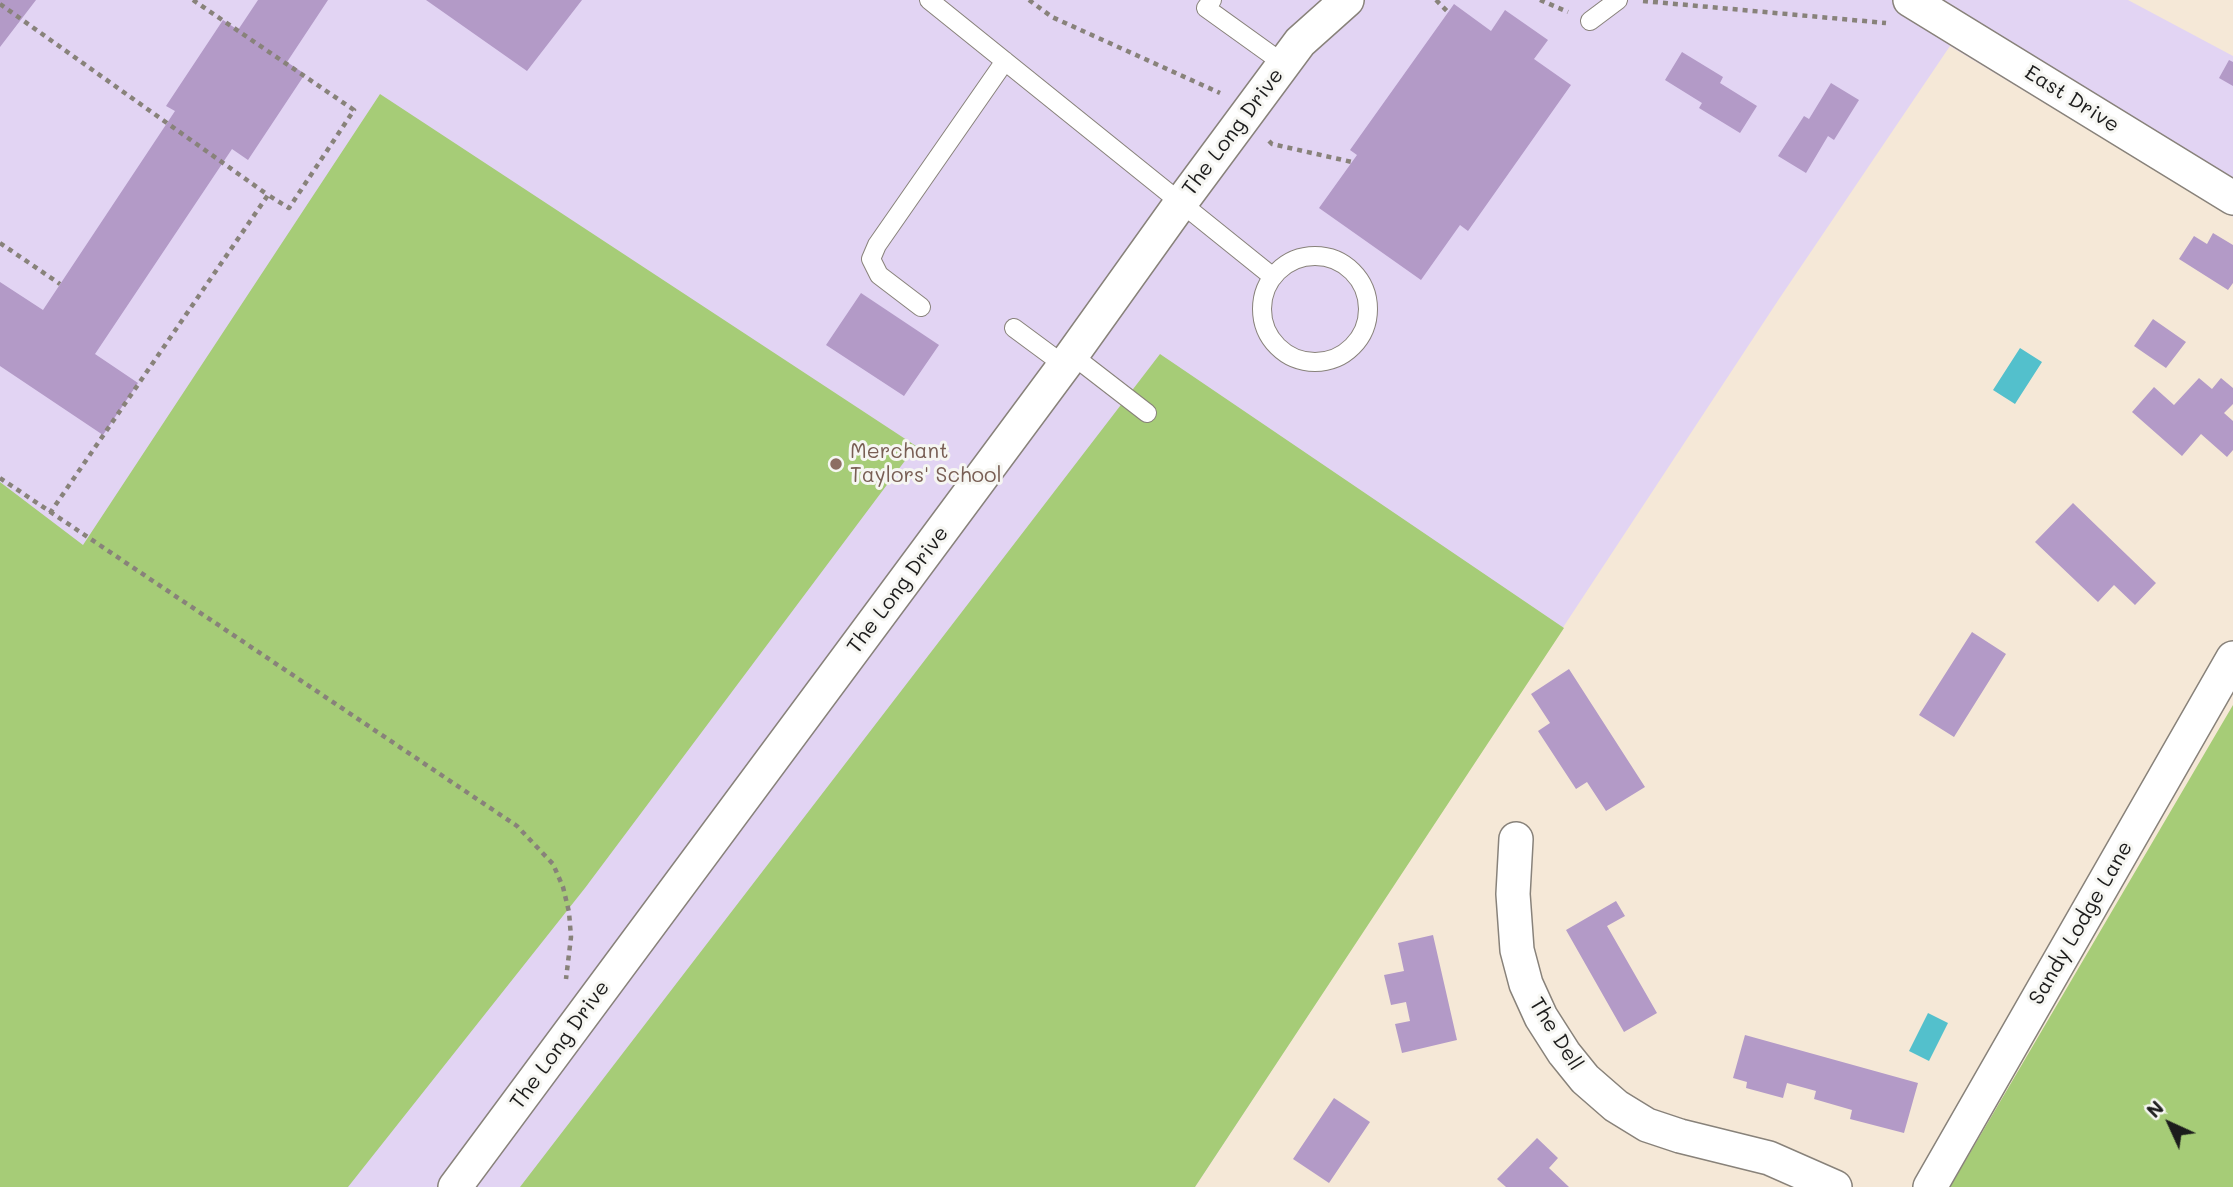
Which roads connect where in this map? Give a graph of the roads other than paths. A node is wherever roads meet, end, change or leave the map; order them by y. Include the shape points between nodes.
1 (1212, 0) edge
2 (1347, 0) edge
3 (1618, 0) edge
4 (939, 3) edge
5 (1923, 8) edge
6 (1590, 21) dead end
7 (1005, 61) junction
8 (1284, 64) junction
9 (2233, 198) edge
10 (1180, 204) junction
11 (1273, 277) junction
12 (921, 307) dead end
13 (1014, 328) dead end
14 (1068, 360) junction
15 (1147, 413) dead end
16 (2233, 658) edge
17 (1516, 839) dead end
18 (456, 1187) edge
19 (1835, 1187) edge
20 (1930, 1187) edge

1 - 8 lane via 1206,8
2 - 8 street, The Long Drive via 1300,42
3 - 6 lane
4 - 7 lane
5 - 9 street, East Drive
7 - 10 lane
7 - 12 lane via 877,245 872,259 879,275
8 - 10 street, The Long Drive
10 - 11 lane
10 - 14 street, The Long Drive
11 - 11 lane via 1262,309 1273,341 1286,352 1301,360 1326,360 1349,350 1361,337 1368,303 1353,271 1321,256 1302,257
13 - 14 lane
14 - 15 lane
14 - 18 street, The Long Drive
16 - 20 street, Sandy Lodge Lane
17 - 19 street, The Dell via 1513,894 1517,950 1526,984 1541,1017 1585,1079 1647,1125 1769,1158

